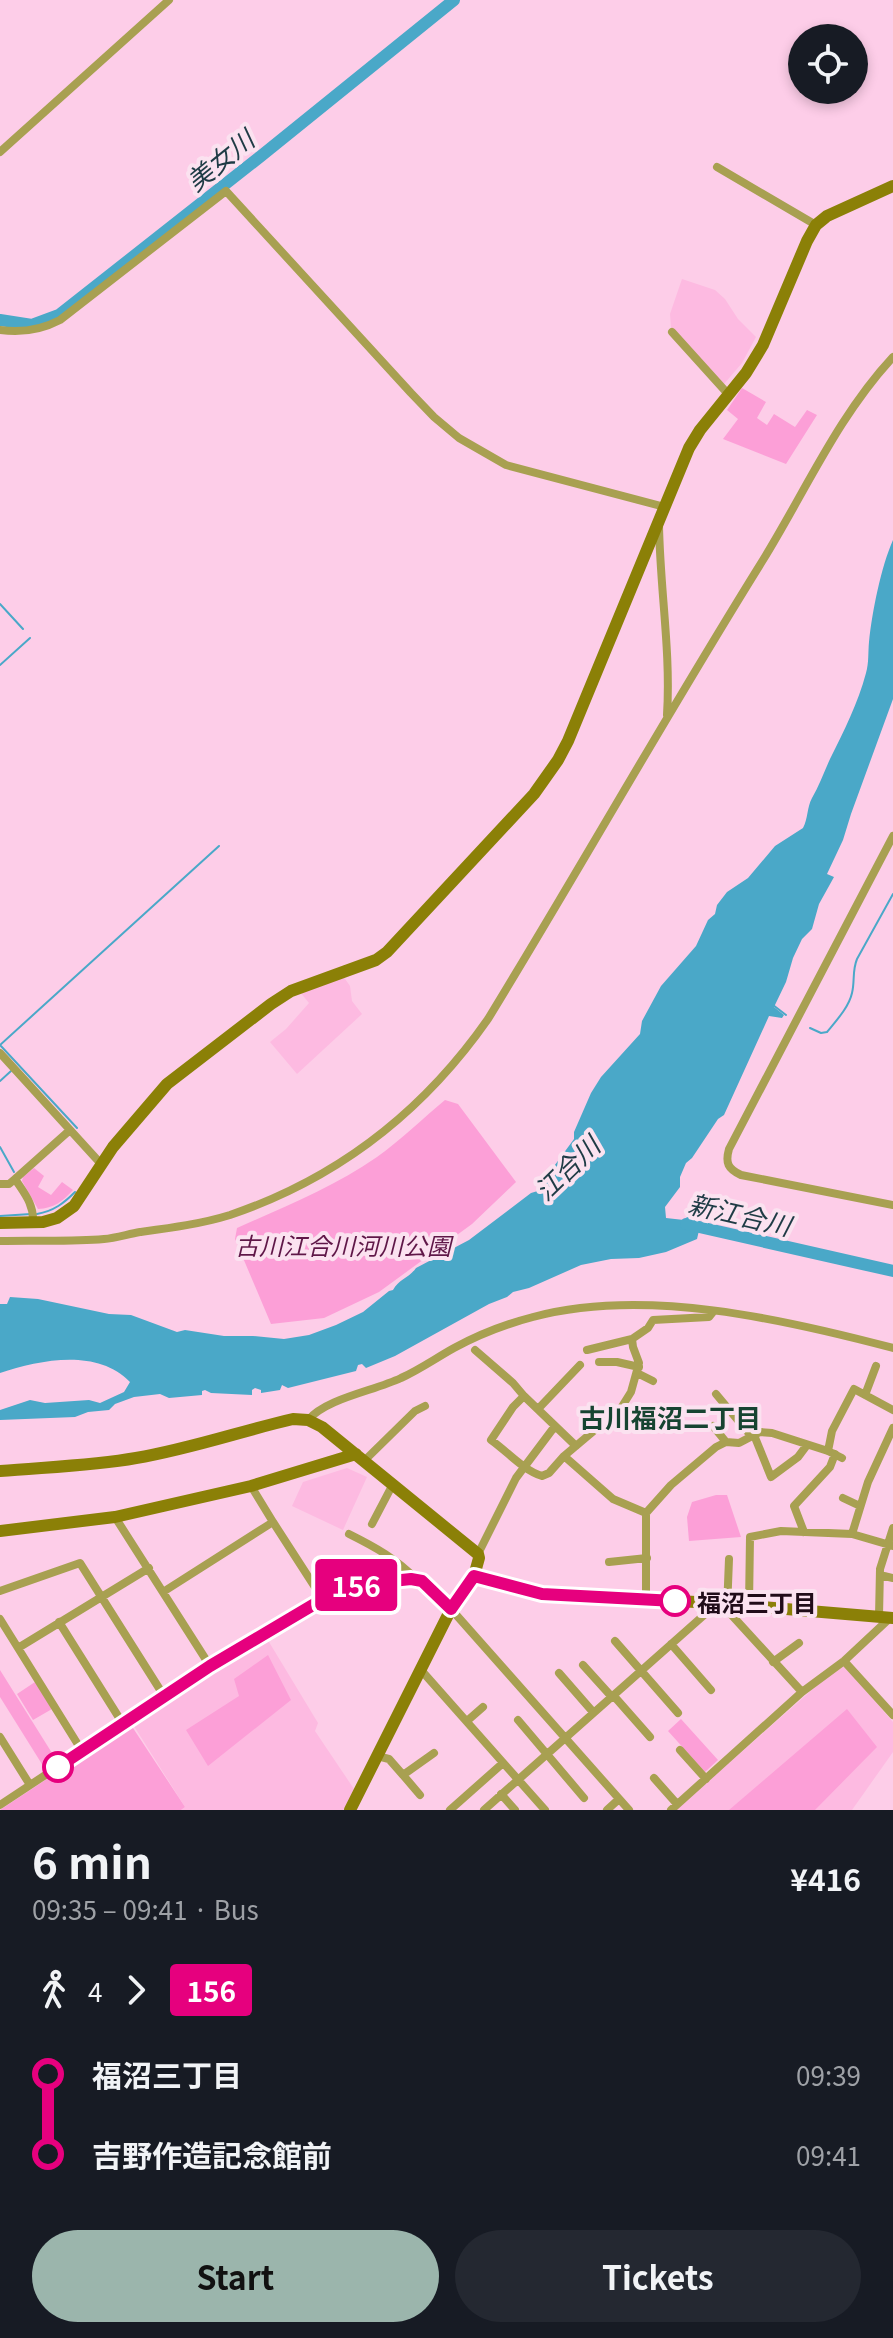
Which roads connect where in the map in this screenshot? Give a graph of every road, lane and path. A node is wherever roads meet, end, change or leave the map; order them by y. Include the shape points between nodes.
1 (169, 0) edge
2 (0, 152) edge
3 (717, 167) dead end
4 (893, 186) edge
5 (816, 225) junction
6 (0, 330) edge
7 (672, 332) dead end
8 (893, 357) edge
9 (728, 394) junction
10 (665, 507) junction
11 (659, 523) junction
12 (667, 716) junction
13 (893, 836) edge
14 (0, 1053) edge
15 (70, 1130) junction
16 (102, 1165) junction
17 (15, 1179) junction
18 (0, 1184) edge
19 (893, 1205) edge
20 (33, 1217) junction
21 (0, 1223) edge
22 (0, 1241) edge
23 (713, 1312) junction
24 (632, 1339) junction
25 (893, 1348) edge
26 (475, 1350) dead end
27 (587, 1350) dead end
28 (599, 1362) dead end
29 (580, 1365) dead end
30 (876, 1366) dead end
31 (638, 1370) junction
32 (653, 1381) dead end
33 (842, 1383) dead end
34 (854, 1389) junction
35 (716, 1394) dead end
36 (865, 1395) junction
37 (524, 1396) junction
38 (425, 1406) dead end
39 (538, 1409) junction
40 (893, 1410) edge
41 (308, 1420) junction
42 (555, 1426) junction
43 (713, 1426) dead end
44 (893, 1428) edge
45 (752, 1436) junction
46 (726, 1442) junction
47 (807, 1445) junction
48 (576, 1446) junction
49 (835, 1454) junction
50 (564, 1456) junction
51 (360, 1457) junction
52 (524, 1467) junction
53 (0, 1471) edge
54 (393, 1484) junction
55 (251, 1486) junction
56 (843, 1498) dead end
57 (860, 1506) junction
58 (646, 1513) junction
59 (115, 1517) junction
60 (273, 1522) junction
61 (372, 1524) dead end
62 (893, 1528) edge
63 (0, 1531) edge
64 (804, 1532) junction
65 (349, 1534) dead end
66 (852, 1534) junction
67 (890, 1545) edge
68 (478, 1554) junction
69 (647, 1558) junction
70 (729, 1559) dead end
71 (609, 1562) dead end
72 (149, 1568) junction
73 (880, 1575) junction
74 (474, 1576) junction
75 (893, 1578) edge
76 (417, 1580) junction
77 (0, 1591) edge
78 (163, 1592) junction
79 (102, 1597) junction
80 (322, 1598) junction
81 (646, 1599) junction
82 (721, 1603) junction
83 (749, 1605) junction
84 (451, 1609) junction
85 (888, 1617) edge
86 (0, 1619) edge
87 (59, 1622) junction
88 (615, 1641) dead end
89 (799, 1643) dead end
90 (671, 1644) junction
91 (18, 1648) junction
92 (844, 1661) junction
93 (773, 1662) junction
94 (583, 1665) dead end
95 (210, 1666) junction
96 (421, 1670) junction
97 (641, 1670) junction
98 (559, 1673) dead end
99 (711, 1690) dead end
100 (802, 1692) junction
101 (164, 1696) junction
102 (612, 1696) junction
103 (483, 1707) dead end
104 (593, 1712) junction
105 (678, 1713) dead end
106 (893, 1715) edge
107 (518, 1720) dead end
108 (467, 1721) junction
109 (123, 1724) junction
110 (0, 1737) edge
111 (565, 1737) junction
112 (650, 1737) dead end
113 (680, 1750) dead end
114 (82, 1751) junction
115 (434, 1753) dead end
116 (546, 1753) junction
117 (377, 1756) junction
118 (503, 1763) junction
119 (403, 1775) junction
120 (654, 1778) dead end
121 (517, 1779) junction
122 (706, 1779) junction
123 (30, 1785) junction
124 (501, 1794) junction
125 (420, 1795) dead end
126 (584, 1798) dead end
127 (619, 1799) junction
128 (0, 1805) edge
129 (674, 1807) edge
130 (350, 1810) edge
131 (450, 1810) edge
132 (484, 1810) edge
133 (515, 1810) edge
134 (545, 1810) edge
135 (607, 1810) edge
136 (629, 1810) edge

1 - 2 street
3 - 5 street
4 - 5 street
5 - 9 street via 763,345
6 - 10 street via 36,329 60,320 226,191 401,383 459,438 506,465
7 - 9 street
8 - 12 street via 842,423
9 - 10 street via 689,448
10 - 11 street
11 - 12 street
11 - 16 street via 568,741 534,794 387,952 271,1004 167,1084
12 - 22 street via 488,1019 431,1090 378,1138 305,1182 229,1215 104,1239
13 - 19 street via 727,1158 741,1175
14 - 15 street
15 - 16 street
15 - 17 street
16 - 20 street via 74,1206 57,1218
17 - 18 street
17 - 20 street
20 - 21 street
23 - 24 street via 709,1317 653,1320
23 - 25 street
23 - 41 street via 629,1304 533,1317 469,1340 393,1382 323,1406
24 - 27 street
24 - 31 street
26 - 37 street
28 - 31 street
29 - 39 street
30 - 36 street
31 - 32 street
31 - 48 street via 627,1402
33 - 34 street
34 - 36 street
34 - 49 street via 832,1431
35 - 45 street
36 - 40 street
37 - 39 street
37 - 52 street via 491,1440
38 - 51 street
39 - 42 street
41 - 51 street
41 - 53 street via 293,1419 138,1458
42 - 48 street
42 - 52 street
43 - 46 street
44 - 57 street
45 - 46 street
45 - 47 street via 772,1433
45 - 47 street via 771,1477
46 - 58 street via 671,1485
47 - 49 street
48 - 50 street
49 - 64 street via 830,1467 794,1506
50 - 52 street via 546,1475
50 - 58 street via 613,1499
51 - 54 street
51 - 55 street
52 - 68 street
54 - 61 street
54 - 68 street
55 - 59 street
55 - 60 street
56 - 57 street
57 - 66 street
58 - 69 street
59 - 63 street
59 - 72 street
60 - 78 street
60 - 80 street
62 - 67 street
64 - 66 street
64 - 83 street via 750,1537
65 - 76 street via 383,1551
66 - 67 street
67 - 73 street
68 - 74 street
69 - 71 street
69 - 81 street
70 - 82 street
72 - 78 street
72 - 79 street
73 - 75 street
73 - 85 street
74 - 81 street via 542,1594
74 - 84 street
76 - 80 street via 345,1586
76 - 84 street
77 - 79 street via 80,1563
78 - 95 street
79 - 87 street
79 - 101 street
80 - 95 street
81 - 82 street
82 - 83 street
82 - 90 street
82 - 93 street
83 - 85 street
84 - 96 street
84 - 111 street
85 - 92 street
86 - 91 street
87 - 91 street
87 - 109 street
88 - 97 street
89 - 93 street
90 - 97 street
90 - 99 street
91 - 114 street
92 - 100 street
92 - 106 street
93 - 100 street
94 - 102 street
95 - 101 street
96 - 108 street
96 - 117 street
97 - 102 street
97 - 105 street
98 - 104 street
100 - 122 street
101 - 109 street
102 - 104 street
102 - 112 street
103 - 108 street
104 - 111 street
107 - 116 street
108 - 118 street
109 - 114 street
110 - 123 street
111 - 116 street
111 - 127 street
113 - 122 street
114 - 123 street
115 - 119 street
116 - 121 street
116 - 126 street
117 - 119 street via 389,1759
117 - 130 street
118 - 121 street
118 - 131 street
119 - 125 street
120 - 129 street
121 - 124 street
121 - 134 street
122 - 129 street
123 - 128 street
124 - 132 street
124 - 133 street
127 - 135 street
127 - 136 street

